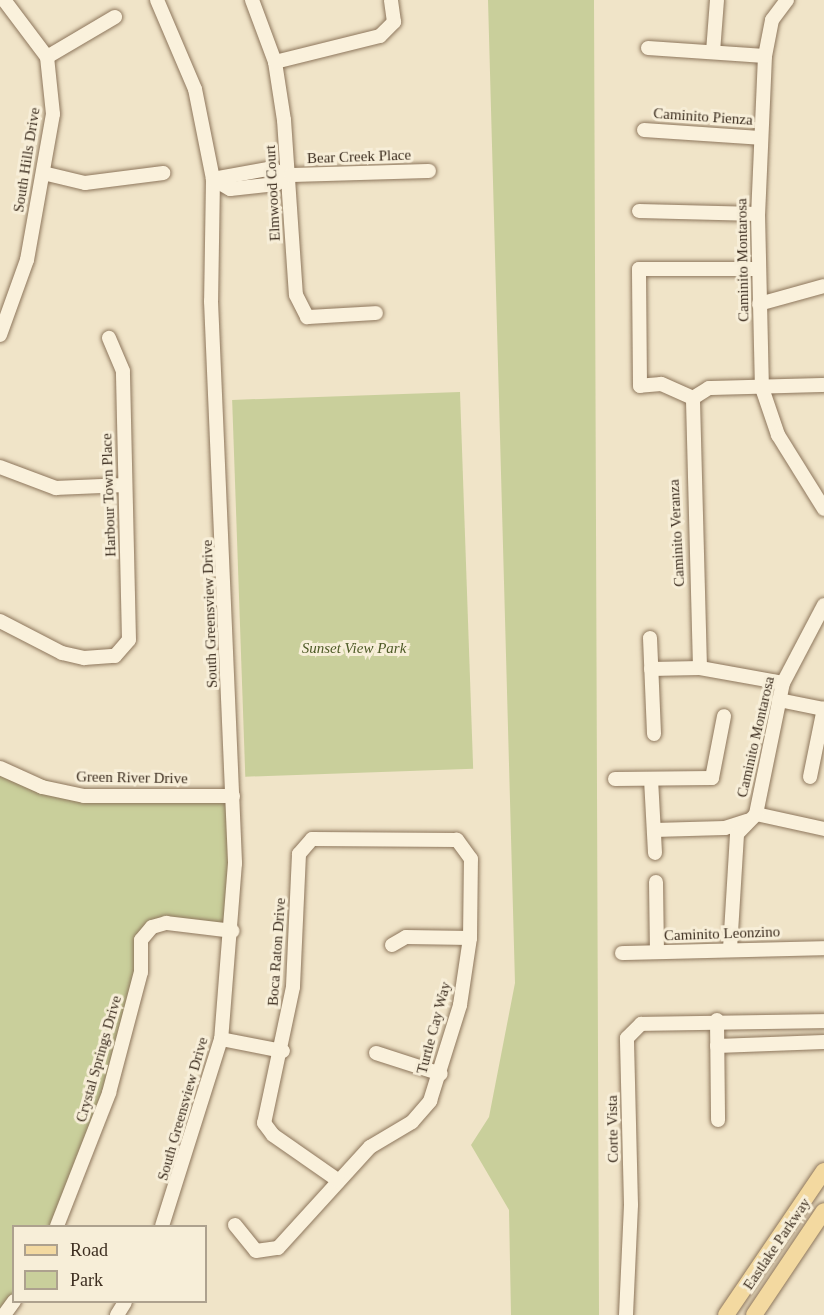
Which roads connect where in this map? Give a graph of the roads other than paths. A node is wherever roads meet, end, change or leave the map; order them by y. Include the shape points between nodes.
1 (4, 0) edge
2 (157, 0) edge
3 (252, 0) edge
4 (391, 0) edge
5 (717, 0) edge
6 (787, 0) edge
7 (0, 4) edge
8 (115, 18) dead end
9 (648, 48) dead end
10 (713, 52) junction
11 (765, 56) junction
12 (47, 57) junction
13 (275, 62) junction
14 (644, 130) dead end
15 (760, 138) junction
16 (429, 171) dead end
17 (43, 173) junction
18 (163, 173) dead end
19 (291, 175) junction
20 (213, 179) junction
21 (639, 211) dead end
22 (758, 214) junction
23 (758, 269) junction
24 (824, 286) edge
25 (759, 304) junction
26 (376, 313) dead end
27 (0, 335) edge
28 (109, 338) dead end
29 (824, 384) edge
30 (762, 388) junction
31 (693, 398) junction
32 (0, 467) edge
33 (124, 486) junction
34 (824, 510) edge
35 (824, 605) edge
36 (0, 621) edge
37 (818, 626) edge
38 (650, 638) dead end
39 (700, 668) junction
40 (651, 669) junction
41 (783, 683) junction
42 (779, 700) junction
43 (824, 708) edge
44 (724, 716) dead end
45 (654, 734) dead end
46 (0, 768) edge
47 (810, 777) dead end
48 (615, 779) dead end
49 (651, 779) junction
50 (233, 796) junction
51 (753, 817) junction
52 (824, 829) edge
53 (654, 830) junction
54 (462, 843) joint
55 (655, 853) dead end
56 (656, 882) dead end
57 (233, 931) junction
58 (470, 938) junction
59 (392, 945) dead end
60 (824, 948) edge
61 (730, 949) junction
62 (657, 952) junction
63 (622, 953) dead end
64 (717, 1020) junction
65 (824, 1021) edge
66 (221, 1039) junction
67 (824, 1042) edge
68 (717, 1046) junction
69 (283, 1051) junction
70 (376, 1053) dead end
71 (441, 1074) junction
72 (718, 1120) dead end
73 (824, 1171) edge
74 (339, 1181) junction
75 (824, 1211) edge
76 (58, 1225) edge
77 (163, 1225) edge
78 (235, 1225) dead end
79 (626, 1315) edge
80 (726, 1315) edge
81 (754, 1315) edge

1 - 7 street
1 - 12 street
2 - 20 street, South Greensview Drive via 195,89
3 - 13 street, Elmwood Court
4 - 13 street via 394,22 380,36
5 - 10 street
6 - 11 street, Caminito Montarosa via 772,20
8 - 12 street
9 - 10 street
10 - 11 street
11 - 15 street, Caminito Montarosa
12 - 17 street, South Hills Drive via 53,114
13 - 19 street, Elmwood Court
14 - 15 street, Caminito Pienza
15 - 22 street, Caminito Montarosa
16 - 19 street, Bear Creek Place
17 - 18 street via 85,183
17 - 27 street, South Hills Drive via 27,260
19 - 20 street, Bear Creek Place via 276,184 230,189
19 - 26 street, Elmwood Court via 296,294 303,313 313,318
20 - 50 street, South Greensview Drive via 211,301
21 - 22 street
22 - 23 street, Caminito Montarosa
23 - 25 street, Caminito Montarosa
23 - 31 street via 639,269 640,386 661,384
24 - 25 street
25 - 30 street, Caminito Montarosa
28 - 33 street, Harbour Town Place via 123,370
29 - 30 street
30 - 31 street via 709,388
30 - 34 street, Caminito Montarosa via 778,435
31 - 39 street, Caminito Veranza via 690,448
32 - 33 street via 56,488
33 - 36 street, Harbour Town Place via 130,619 129,640 121,651 115,656 84,658 62,652
35 - 37 street, Caminito Montarosa
37 - 41 street, Caminito Montarosa
38 - 40 street
39 - 40 street
39 - 41 street
40 - 45 street
41 - 42 street, Caminito Montarosa
42 - 43 street
42 - 51 street, Caminito Montarosa
43 - 47 street
44 - 49 street via 712,778
46 - 50 street, Green River Drive via 42,787 84,796
48 - 49 street
49 - 53 street
50 - 57 street, South Greensview Drive
51 - 52 street
51 - 53 street via 725,828
51 - 61 street, Caminito Montarosa via 733,851
53 - 55 street
54 - 58 street, Turtle Cay Way via 471,859
54 - 69 street, Boca Raton Drive via 446,838 306,843 299,854 293,987
56 - 62 street
57 - 66 street, South Greensview Drive
57 - 76 street, Crystal Springs Drive via 166,923 147,932 106,1104
58 - 59 street via 406,937
58 - 71 street, Turtle Cay Way via 460,1005
60 - 61 street, Caminito Leonzino
61 - 62 street, Caminito Leonzino
62 - 63 street, Caminito Leonzino
64 - 65 street, Corte Vista
64 - 68 street
64 - 79 street, Corte Vista via 641,1024 627,1038 631,1205
66 - 69 street
66 - 77 street, South Greensview Drive
67 - 68 street
68 - 72 street
69 - 74 street, Boca Raton Drive via 266,1127
70 - 71 street
71 - 74 street, Turtle Cay Way via 430,1101 412,1122 370,1147
73 - 80 main road, Eastlake Parkway via 775,1250
74 - 78 street, Turtle Cay Way via 268,1253 256,1251
75 - 81 main road, Eastlake Parkway

